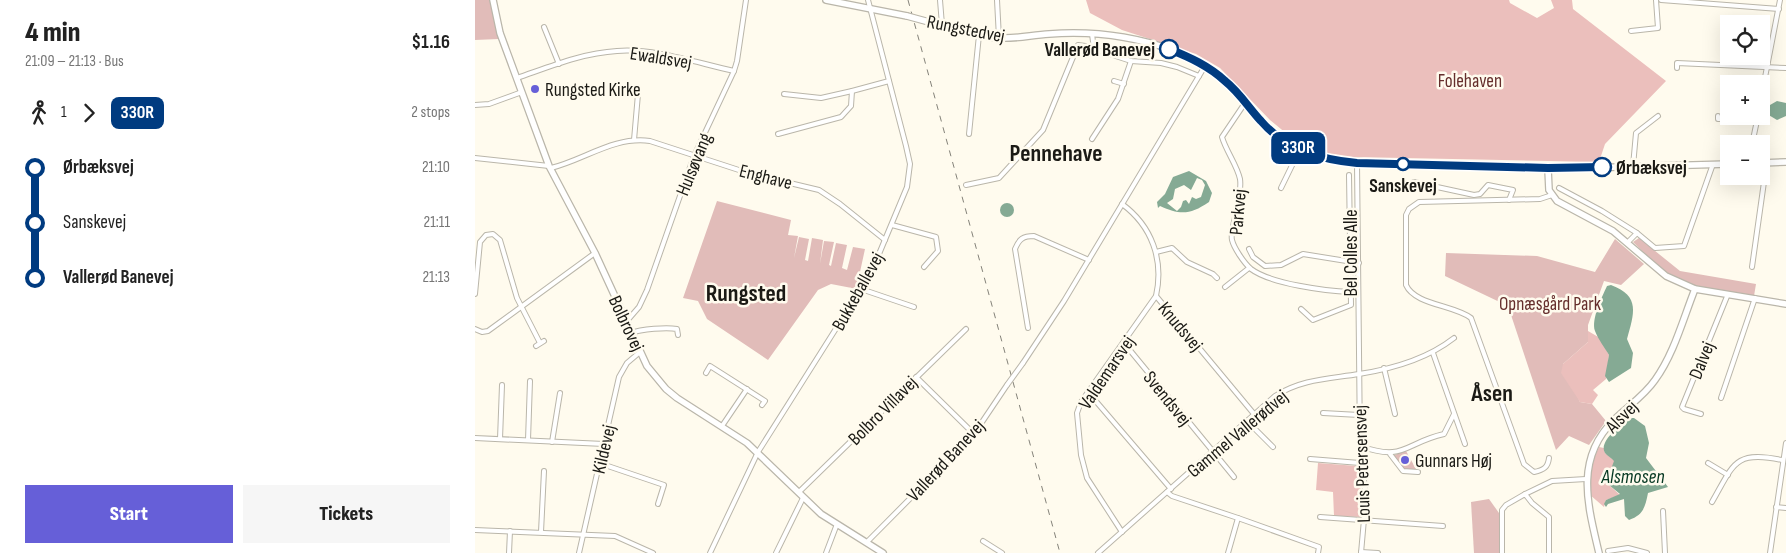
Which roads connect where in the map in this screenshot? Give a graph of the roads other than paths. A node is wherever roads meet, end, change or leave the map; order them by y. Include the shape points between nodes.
1 (493, 0) edge
2 (746, 0) edge
3 (825, 0) edge
4 (868, 0) edge
5 (940, 0) edge
6 (997, 0) edge
7 (1656, 0) edge
8 (1661, 0) edge
9 (1781, 0) edge
10 (869, 8) junction
11 (1779, 9) junction
12 (942, 25) junction
13 (544, 27) dead end
14 (1631, 31) dead end
15 (979, 34) junction
16 (1092, 34) junction
17 (999, 38) junction
18 (1093, 47) junction
19 (1131, 61) junction
20 (559, 64) junction
21 (1205, 66) junction
22 (1767, 66) junction
23 (1677, 68) dead end
24 (1786, 68) edge
25 (734, 71) junction
26 (1765, 75) edge
27 (1199, 76) junction
28 (517, 78) junction
29 (1114, 81) dead end
30 (889, 82) junction
31 (1123, 84) junction
32 (852, 91) junction
33 (522, 92) junction
34 (639, 94) dead end
35 (784, 94) dead end
36 (1245, 103) junction
37 (475, 104) edge
38 (1659, 116) dead end
39 (1718, 116) dead end
40 (1720, 119) edge
41 (778, 134) dead end
42 (969, 134) dead end
43 (1092, 139) dead end
44 (633, 140) junction
45 (1300, 149) junction
46 (694, 156) junction
47 (475, 158) edge
48 (1786, 162) edge
49 (1357, 163) junction
50 (1770, 163) edge
51 (1713, 164) junction
52 (1720, 164) edge
53 (1633, 166) junction
54 (550, 167) junction
55 (1548, 168) junction
56 (1349, 174) dead end
57 (1414, 182) dead end
58 (966, 185) dead end
59 (1764, 185) edge
60 (1281, 188) dead end
61 (1559, 188) dead end
62 (1552, 195) junction
63 (1497, 200) junction
64 (1509, 200) junction
65 (1122, 204) junction
66 (1497, 208) dead end
67 (892, 225) junction
68 (1637, 233) junction
69 (885, 240) junction
70 (1628, 242) junction
71 (1249, 249) dead end
72 (1156, 252) junction
73 (595, 253) junction
74 (1089, 260) junction
75 (1351, 261) junction
76 (1359, 263) junction
77 (924, 267) dead end
78 (1752, 267) dead end
79 (1249, 268) junction
80 (1217, 278) dead end
81 (1225, 287) dead end
82 (861, 289) junction
83 (1695, 289) junction
84 (1351, 292) junction
85 (475, 294) edge
86 (1728, 294) junction
87 (1156, 296) junction
88 (1755, 298) junction
89 (1786, 304) edge
90 (521, 307) junction
91 (914, 307) dead end
92 (1301, 309) dead end
93 (626, 322) junction
94 (1028, 328) dead end
95 (475, 329) edge
96 (966, 329) dead end
97 (631, 333) junction
98 (678, 336) dead end
99 (1454, 338) dead end
100 (1125, 343) junction
101 (535, 346) dead end
102 (640, 352) junction
103 (1433, 353) junction
104 (1384, 368) junction
105 (706, 373) dead end
106 (1359, 374) junction
107 (916, 377) junction
108 (530, 381) dead end
109 (502, 386) dead end
110 (747, 389) junction
111 (1088, 392) junction
112 (560, 393) dead end
113 (1721, 398) dead end
114 (762, 405) dead end
115 (1323, 413) dead end
116 (1254, 414) junction
117 (1395, 414) dead end
118 (1454, 414) junction
119 (1701, 414) dead end
120 (1359, 415) junction
121 (1247, 421) junction
122 (722, 426) junction
123 (974, 434) junction
124 (475, 438) edge
125 (500, 439) junction
126 (528, 440) junction
127 (552, 442) junction
128 (1786, 443) edge
129 (604, 444) junction
130 (1465, 444) dead end
131 (1360, 446) junction
132 (1273, 447) dead end
133 (758, 452) junction
134 (1212, 452) junction
135 (1389, 454) junction
136 (1549, 458) dead end
137 (1310, 459) dead end
138 (1782, 460) junction
139 (1360, 463) junction
140 (1708, 463) dead end
141 (599, 464) junction
142 (545, 471) dead end
143 (1418, 472) dead end
144 (1728, 475) junction
145 (1234, 477) dead end
146 (1586, 479) junction
147 (1171, 489) junction
148 (799, 492) junction
149 (1167, 492) junction
150 (1525, 494) junction
151 (803, 498) junction
152 (1712, 502) dead end
153 (658, 504) dead end
154 (1776, 507) junction
155 (1786, 508) edge
156 (1663, 511) dead end
157 (1319, 517) dead end
158 (1238, 518) junction
159 (1364, 520) junction
160 (837, 524) junction
161 (1443, 526) dead end
162 (475, 530) edge
163 (510, 531) junction
164 (541, 532) junction
165 (1122, 532) junction
166 (583, 534) junction
167 (983, 541) dead end
168 (867, 542) junction
169 (1608, 551) dead end
170 (1361, 552) edge
171 (509, 553) edge
172 (579, 553) edge
173 (653, 553) edge
174 (710, 553) edge
175 (776, 553) edge
176 (826, 553) edge
177 (883, 553) edge
178 (1002, 553) edge
179 (1098, 553) edge
180 (1228, 553) edge
181 (1318, 553) edge
182 (1378, 553) edge
183 (1502, 553) edge
184 (1549, 553) edge
185 (1599, 553) edge
186 (1647, 553) edge
187 (1665, 553) edge
188 (1769, 553) edge

1 - 28 street, Bolbrovej via 500,33
2 - 25 street, Hulsøvang
3 - 10 street, Rungstedvej
4 - 10 street, Bukkeballevej
5 - 12 street
6 - 17 street
7 - 14 street via 1658,28
8 - 11 street
9 - 11 street
10 - 12 street, Rungstedvej, bridge
10 - 30 street, Bukkeballevej
11 - 22 street
12 - 15 street, Rungstedvej
13 - 20 street
15 - 17 street, Rungstedvej
15 - 42 street
16 - 17 street, Rungstedvej
16 - 18 street
16 - 21 street, Rungstedvej via 1147,43
18 - 19 street
18 - 58 street via 1078,45 1043,130 1005,173 997,180
19 - 27 street via 1161,63
19 - 31 street
20 - 25 street, Ewaldsvej via 599,52 631,50
20 - 28 street, Ewaldsvej
21 - 27 street, Vallerød Banevej
21 - 36 street, Rungstedvej via 1226,81
22 - 23 street via 1677,63
22 - 24 street
22 - 26 street
25 - 46 street, Hulsøvang
27 - 65 street, Vallerød Banevej
28 - 33 street, Bolbrovej
29 - 31 street
30 - 32 street
30 - 67 street, Bukkeballevej via 910,164 907,187
31 - 43 street via 1118,99
32 - 35 street via 821,98
32 - 41 street via 851,106 841,117
33 - 37 street via 489,104
33 - 54 street, Bolbrovej
34 - 44 street
36 - 45 street, Rungstedvej via 1268,128
36 - 79 street, Parkvej via 1222,137 1240,177 1241,195 1231,238
38 - 53 street via 1635,133
39 - 40 street
44 - 46 street, Enghave via 650,141
44 - 54 street, Enghave via 615,143 575,161
45 - 49 street, Rungstedvej via 1326,159
45 - 60 street
46 - 69 street, Enghave via 819,190
46 - 93 street, Hulsøvang via 647,290 639,307
47 - 54 street
48 - 50 street
49 - 55 street, Rungstedvej
49 - 76 street
51 - 52 street, Rungstedvej
51 - 53 street, Rungstedvej
51 - 68 street via 1684,246 1655,248
53 - 55 street, Rungstedvej
54 - 73 street, Bolbrovej
55 - 62 street
56 - 75 street, Bel Colles Alle
57 - 64 street via 1474,195 1480,194 1488,185 1513,190
59 - 78 street
61 - 68 street
62 - 64 street via 1540,199
62 - 70 street
63 - 64 street
63 - 66 street
63 - 136 street via 1413,204 1407,215 1406,285 1411,294 1471,318 1524,464 1534,472 1541,471
65 - 72 street, Knudsvej via 1141,220
65 - 74 street, Vallerød Banevej
67 - 69 street, Bukkeballevej
67 - 77 street via 936,237 938,251
68 - 70 street
69 - 82 street, Bukkeballevej
70 - 83 street via 1666,276
71 - 75 street via 1253,257 1265,266 1281,264 1303,254
72 - 80 street via 1171,248 1187,262
72 - 87 street, Knudsvej via 1159,278
73 - 90 street
73 - 93 street, Bolbrovej
74 - 94 street via 1034,236 1017,242 1015,249
74 - 123 street, Vallerød Banevej, bridge
75 - 76 street
75 - 84 street, Bel Colles Alle
76 - 106 street
79 - 81 street
79 - 84 street via 1281,281
82 - 91 street
82 - 133 street, Bukkeballevej
83 - 86 street
83 - 146 street, Alsvej via 1662,369 1650,386 1603,432 1590,456
84 - 92 street, Bel Colles Alle via 1351,305 1313,320
85 - 90 street via 481,242 483,237 493,234 500,240
86 - 88 street
86 - 119 street, Dalvej via 1682,407
87 - 100 street, Valdemarsvej
87 - 116 street, Knudsvej
88 - 89 street
88 - 113 street
90 - 95 street via 488,331
90 - 101 street via 542,342
93 - 97 street, Bolbrovej
96 - 107 street, Bolbro Villavej
97 - 98 street via 677,328
97 - 102 street, Bolbrovej
99 - 103 street, Gammel Vallerødvej
100 - 111 street, Valdemarsvej
100 - 134 street, Svendsvej
102 - 122 street, Bolbrovej via 666,389
102 - 129 street, Kildevej via 623,369
103 - 104 street, Gammel Vallerødvej
103 - 118 street
104 - 106 street, Gammel Vallerødvej
104 - 117 street
105 - 110 street via 710,366
106 - 116 street, Gammel Vallerødvej via 1302,383 1275,396
106 - 120 street, Louis Petersensvej
107 - 123 street
107 - 148 street, Bolbro Villavej
108 - 126 street
109 - 125 street
110 - 114 street via 765,401
110 - 122 street
111 - 147 street
111 - 165 street, Valdemarsvej via 1077,413 1081,455 1087,478
112 - 127 street
115 - 120 street
116 - 121 street, Gammel Vallerødvej
118 - 130 street
118 - 135 street via 1444,434
120 - 131 street, Louis Petersensvej
121 - 132 street
121 - 134 street, Gammel Vallerødvej
122 - 133 street, Bolbrovej
123 - 168 street, Vallerød Banevej
124 - 125 street
125 - 126 street
126 - 127 street
127 - 129 street
128 - 138 street
129 - 141 street, Kildevej
131 - 135 street
131 - 139 street, Louis Petersensvej
133 - 148 street, Bolbrovej
133 - 174 street, Bukkeballevej
134 - 145 street, Svendsvej
134 - 147 street, Gammel Vallerødvej
135 - 143 street via 1403,471
137 - 139 street
138 - 144 street via 1758,455 1748,457 1735,464
138 - 154 street
139 - 159 street, Louis Petersensvej via 1365,497
140 - 144 street
141 - 153 street via 664,485
141 - 166 street, Kildevej
142 - 164 street
144 - 152 street
146 - 150 street via 1551,481
146 - 185 street, Alsvej via 1588,507
147 - 149 street, Gammel Vallerødvej
148 - 151 street, Bolbrovej
149 - 158 street
149 - 165 street, Gammel Vallerødvej
150 - 183 street via 1502,510
150 - 184 street via 1549,517
151 - 160 street, Bolbrovej
151 - 175 street
154 - 155 street
154 - 188 street
156 - 187 street
157 - 159 street
158 - 180 street
158 - 181 street via 1319,547
159 - 161 street
159 - 170 street, Louis Petersensvej
160 - 168 street, Bolbrovej
160 - 176 street
162 - 163 street
163 - 164 street
163 - 171 street
164 - 166 street
165 - 179 street, Gammel Vallerødvej
166 - 172 street, Kildevej
166 - 173 street via 619,537
167 - 178 street
168 - 177 street, Bolbrovej
169 - 186 street via 1627,548
170 - 182 street

